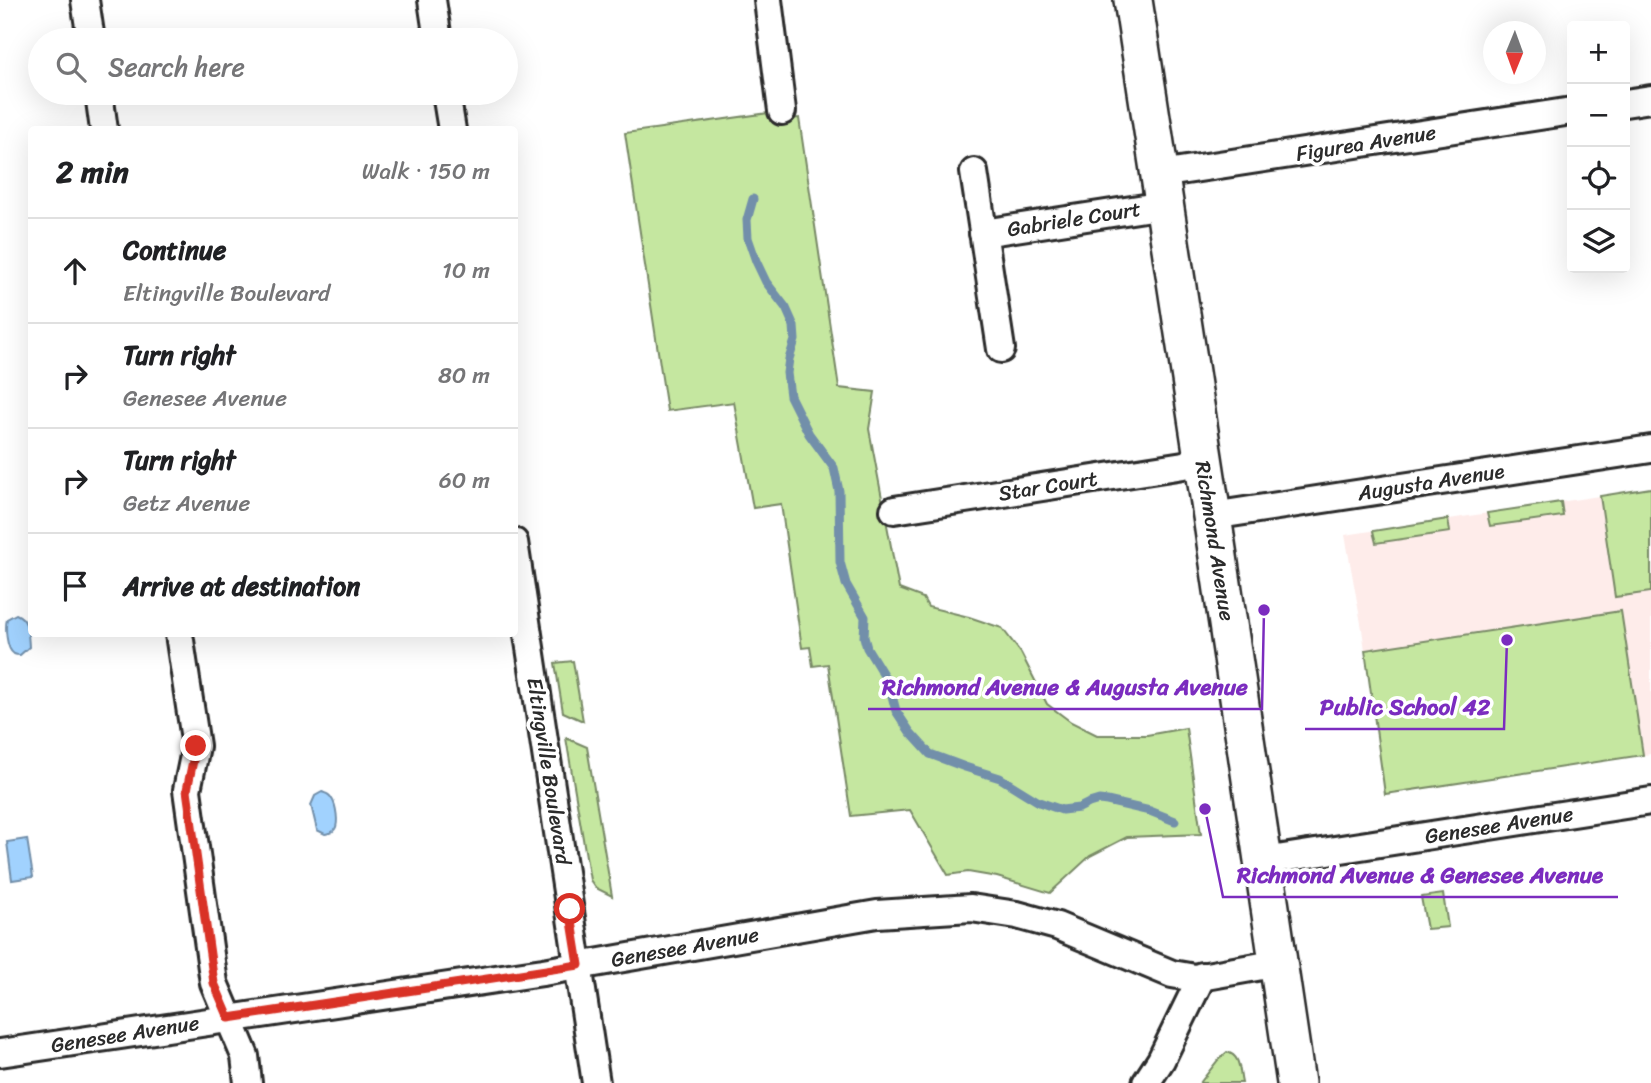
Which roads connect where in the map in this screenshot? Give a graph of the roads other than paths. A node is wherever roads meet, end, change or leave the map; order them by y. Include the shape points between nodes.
1 (85, 0) edge
2 (432, 0) edge
3 (768, 0) edge
4 (1133, 0) edge
5 (89, 28) edge
6 (436, 28) edge
7 (1651, 99) edge
8 (1630, 102) edge
9 (101, 105) edge
10 (448, 105) edge
11 (782, 111) dead end
12 (1567, 112) edge
13 (103, 126) edge
14 (451, 126) edge
15 (974, 172) dead end
16 (1162, 189) junction
17 (983, 233) junction
18 (1000, 349) dead end
19 (1651, 449) edge
20 (1203, 462) junction
21 (894, 510) dead end
22 (1212, 516) junction
23 (518, 568) edge
24 (178, 637) edge
25 (1651, 801) edge
26 (1264, 861) junction
27 (1279, 963) junction
28 (579, 965) junction
29 (1202, 976) junction
30 (229, 1018) junction
31 (0, 1053) edge
32 (248, 1083) edge
33 (596, 1083) edge
34 (1146, 1083) edge
35 (1296, 1083) edge

1 - 5 street
2 - 6 street
3 - 11 street
4 - 16 main road, Richmond Avenue
7 - 8 street
9 - 13 street
10 - 14 street
12 - 16 street, Figurea Avenue
15 - 17 street, Gabriele Court
16 - 17 street, Gabriele Court
16 - 20 main road, Richmond Avenue
17 - 18 street, Gabriele Court
19 - 22 street, Augusta Avenue
20 - 21 street, Star Court
20 - 22 main road, Richmond Avenue
22 - 26 main road, Richmond Avenue
23 - 28 street, Eltingville Boulevard
24 - 30 street via 196,746 187,790 214,983
25 - 26 street, Genesee Avenue
26 - 27 main road, Richmond Avenue
27 - 29 street, Genesee Avenue
27 - 35 main road, Richmond Avenue
28 - 29 street, Genesee Avenue via 877,914 971,908 1057,926 1172,974
28 - 30 street, Genesee Avenue
28 - 33 street, Eltingville Boulevard
29 - 34 street
30 - 31 street, Genesee Avenue
30 - 32 street via 245,1056

